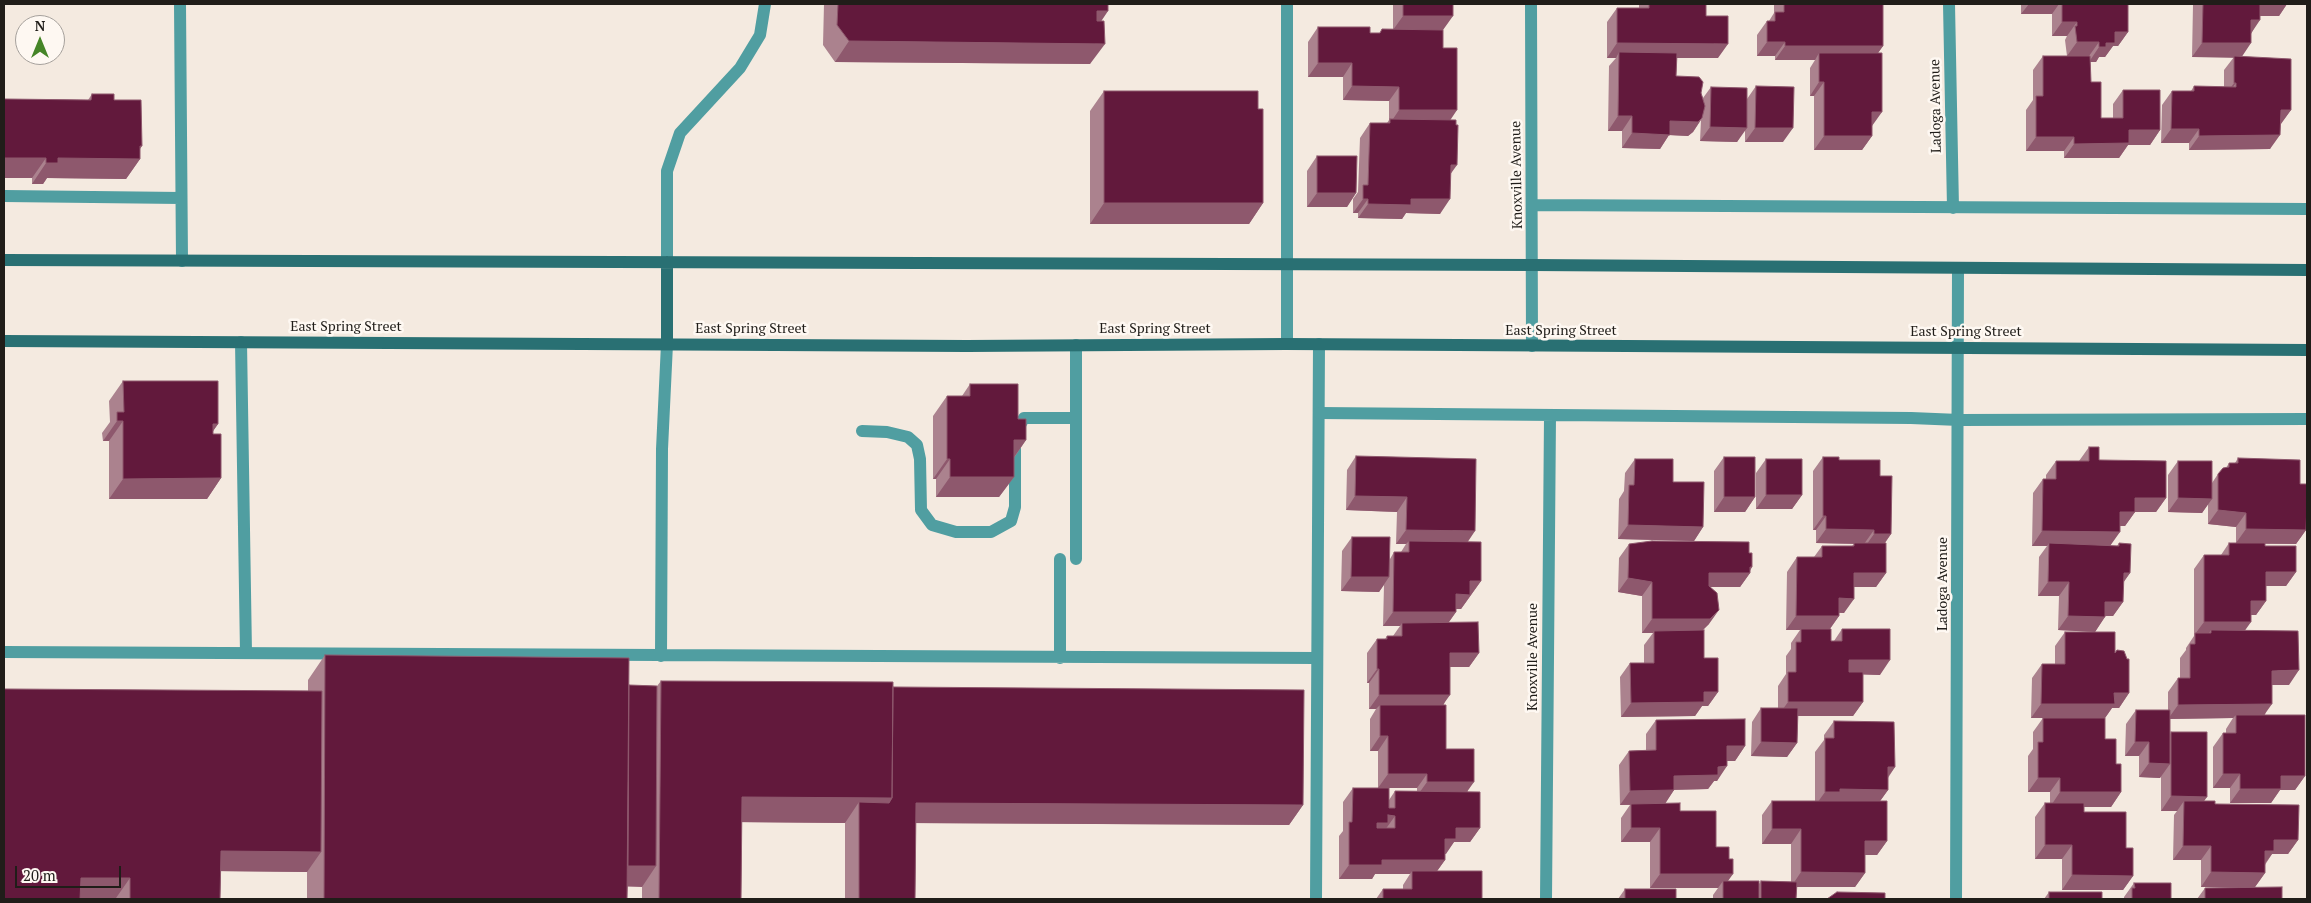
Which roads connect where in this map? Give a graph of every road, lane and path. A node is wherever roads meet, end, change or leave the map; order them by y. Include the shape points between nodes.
1 (180, 4) edge
2 (765, 4) edge
3 (1287, 4) edge
4 (1531, 4) edge
5 (1950, 4) edge
6 (4, 196) edge
7 (181, 198) junction
8 (1532, 205) junction
9 (1953, 208) junction
10 (2307, 209) edge
11 (4, 260) edge
12 (182, 261) junction
13 (667, 262) junction
14 (1286, 265) junction
15 (1532, 265) junction
16 (1958, 268) junction
17 (2307, 270) edge
18 (4, 342) edge
19 (241, 342) junction
20 (667, 344) junction
21 (1286, 344) junction
22 (1319, 344) junction
23 (1076, 345) junction
24 (1532, 346) junction
25 (1959, 347) junction
26 (2307, 350) edge
27 (1320, 413) junction
28 (1550, 416) junction
29 (1076, 418) junction
30 (2307, 419) edge
31 (1959, 420) junction
32 (862, 431) dead end
33 (1060, 559) dead end
34 (1076, 559) dead end
35 (4, 652) edge
36 (246, 653) junction
37 (661, 656) junction
38 (1060, 658) junction
39 (1316, 658) junction
40 (1316, 899) edge
41 (1546, 899) edge
42 (1956, 899) edge

1 - 7 street
2 - 13 street via 760,35 740,68 680,133 667,170
3 - 14 street
4 - 8 street, Knoxville Avenue
5 - 9 street, Ladoga Avenue
6 - 7 street
7 - 12 street
8 - 9 street
8 - 15 street, Knoxville Avenue
9 - 10 street
11 - 12 main road
12 - 13 main road
13 - 14 main road
13 - 20 main road
14 - 15 main road
14 - 21 street
15 - 16 main road
15 - 24 street, Knoxville Avenue
16 - 17 main road
16 - 25 street, Ladoga Avenue
18 - 19 main road, East Spring Street
19 - 20 main road, East Spring Street
19 - 36 street
20 - 23 main road, East Spring Street
20 - 37 street via 662,449
21 - 22 main road, East Spring Street
21 - 23 main road, East Spring Street
22 - 24 main road, East Spring Street
22 - 27 street
23 - 29 street
24 - 25 main road, East Spring Street
25 - 26 main road, East Spring Street
25 - 31 street, Ladoga Avenue
27 - 28 street
27 - 39 street
28 - 31 street
28 - 41 street, Knoxville Avenue
29 - 32 street via 1024,418 1015,434 1015,507 1011,521 991,532 956,532 932,525 921,510 917,445 908,437
29 - 34 street
30 - 31 street
31 - 42 street, Ladoga Avenue
33 - 38 street
35 - 36 street
36 - 37 street
37 - 38 street
38 - 39 street
39 - 40 street

